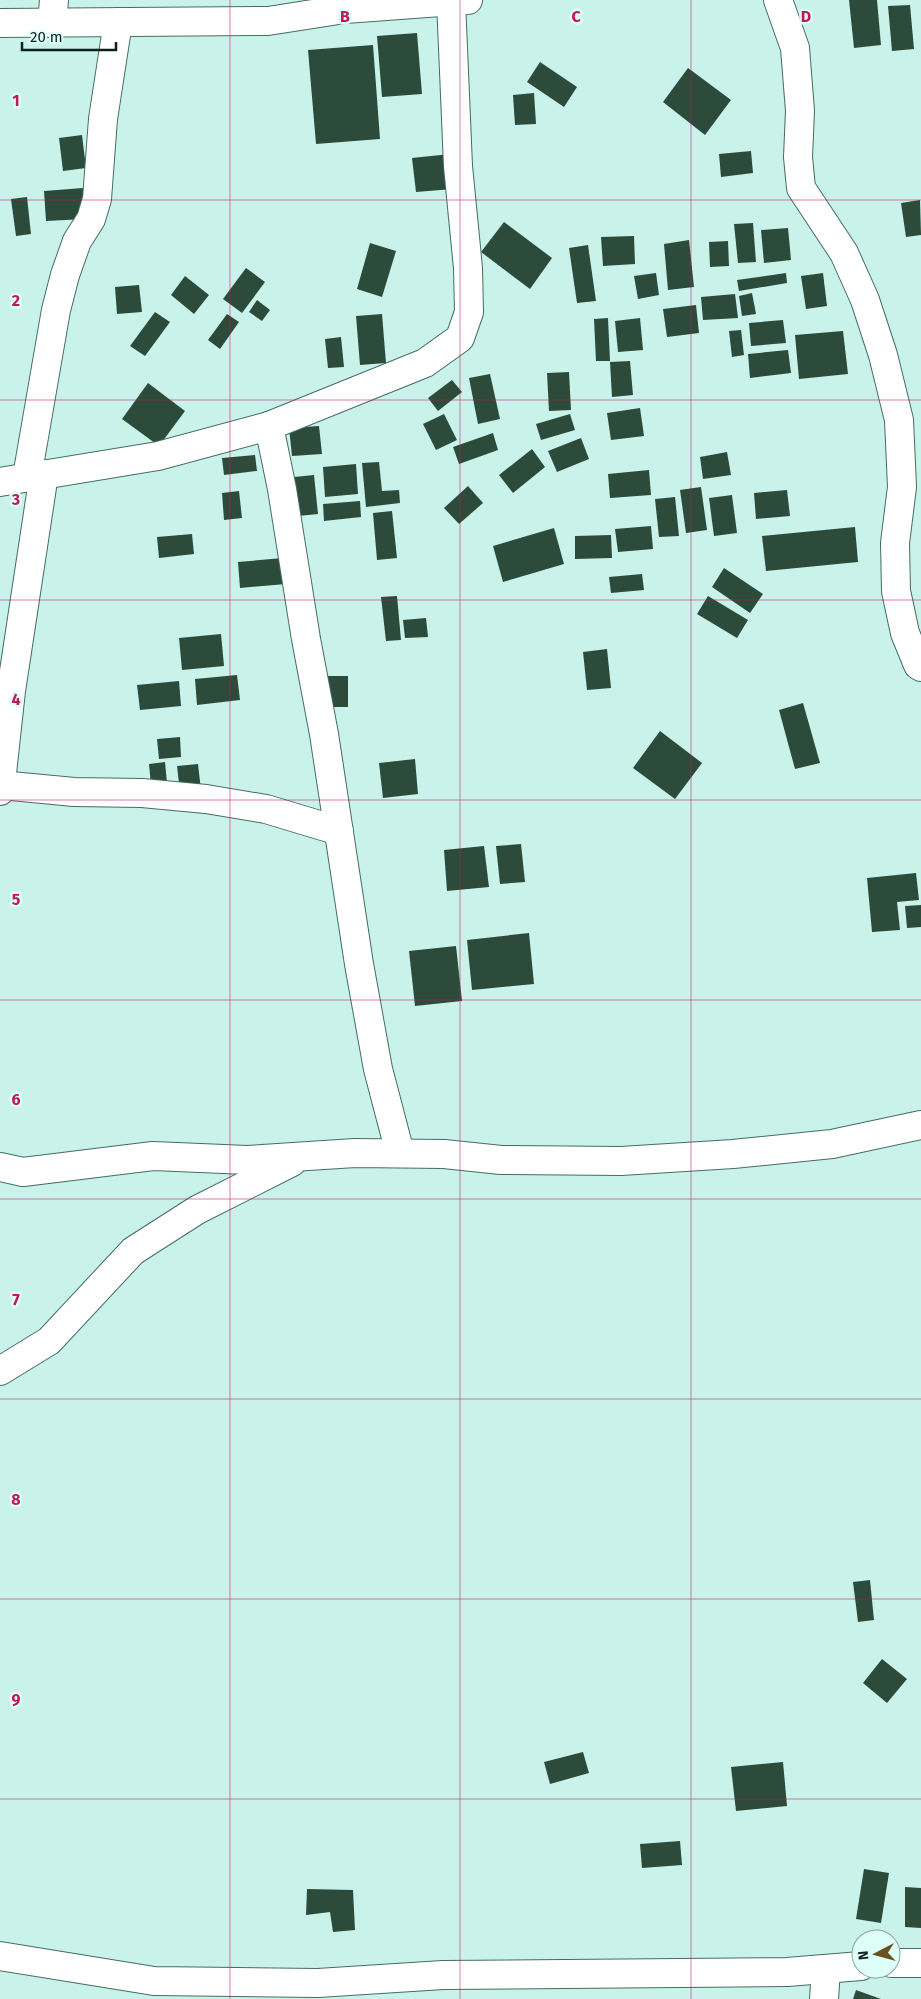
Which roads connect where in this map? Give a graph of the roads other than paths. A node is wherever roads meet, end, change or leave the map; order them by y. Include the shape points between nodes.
1 (778, 0) edge
2 (460, 1) edge
3 (53, 11) edge
4 (118, 22) junction
5 (0, 23) edge
6 (269, 426) junction
7 (36, 476) junction
8 (0, 482) edge
9 (921, 667) edge
10 (0, 785) edge
11 (0, 791) edge
12 (339, 830) junction
13 (921, 1125) edge
14 (400, 1153) junction
15 (304, 1156) junction
16 (0, 1167) edge
17 (0, 1371) edge
18 (0, 1956) edge
19 (921, 1962) edge
20 (901, 1963) edge
21 (851, 1967) edge
22 (826, 1969) junction
23 (824, 1999) edge

1 - 9 street via 795,48 801,188 844,253 883,355 900,420 902,487 895,544 896,591 905,633
2 - 4 street via 345,9 268,22
2 - 6 street via 458,166 469,277 469,312 460,338 425,363
3 - 4 street
3 - 5 street
4 - 7 street via 103,119 97,199 91,219 77,241 56,310
6 - 7 street via 158,456
6 - 12 street
7 - 8 street
7 - 10 street
10 - 11 street
10 - 12 street via 206,800 266,809
12 - 14 street via 378,1069
13 - 14 street via 832,1144 620,1161 501,1160
14 - 15 street
15 - 16 street via 247,1160 153,1156 23,1172
15 - 17 street via 197,1210 133,1251 49,1341
18 - 22 street via 154,1981 318,1983 443,1976
19 - 20 street
21 - 22 street
22 - 23 street

